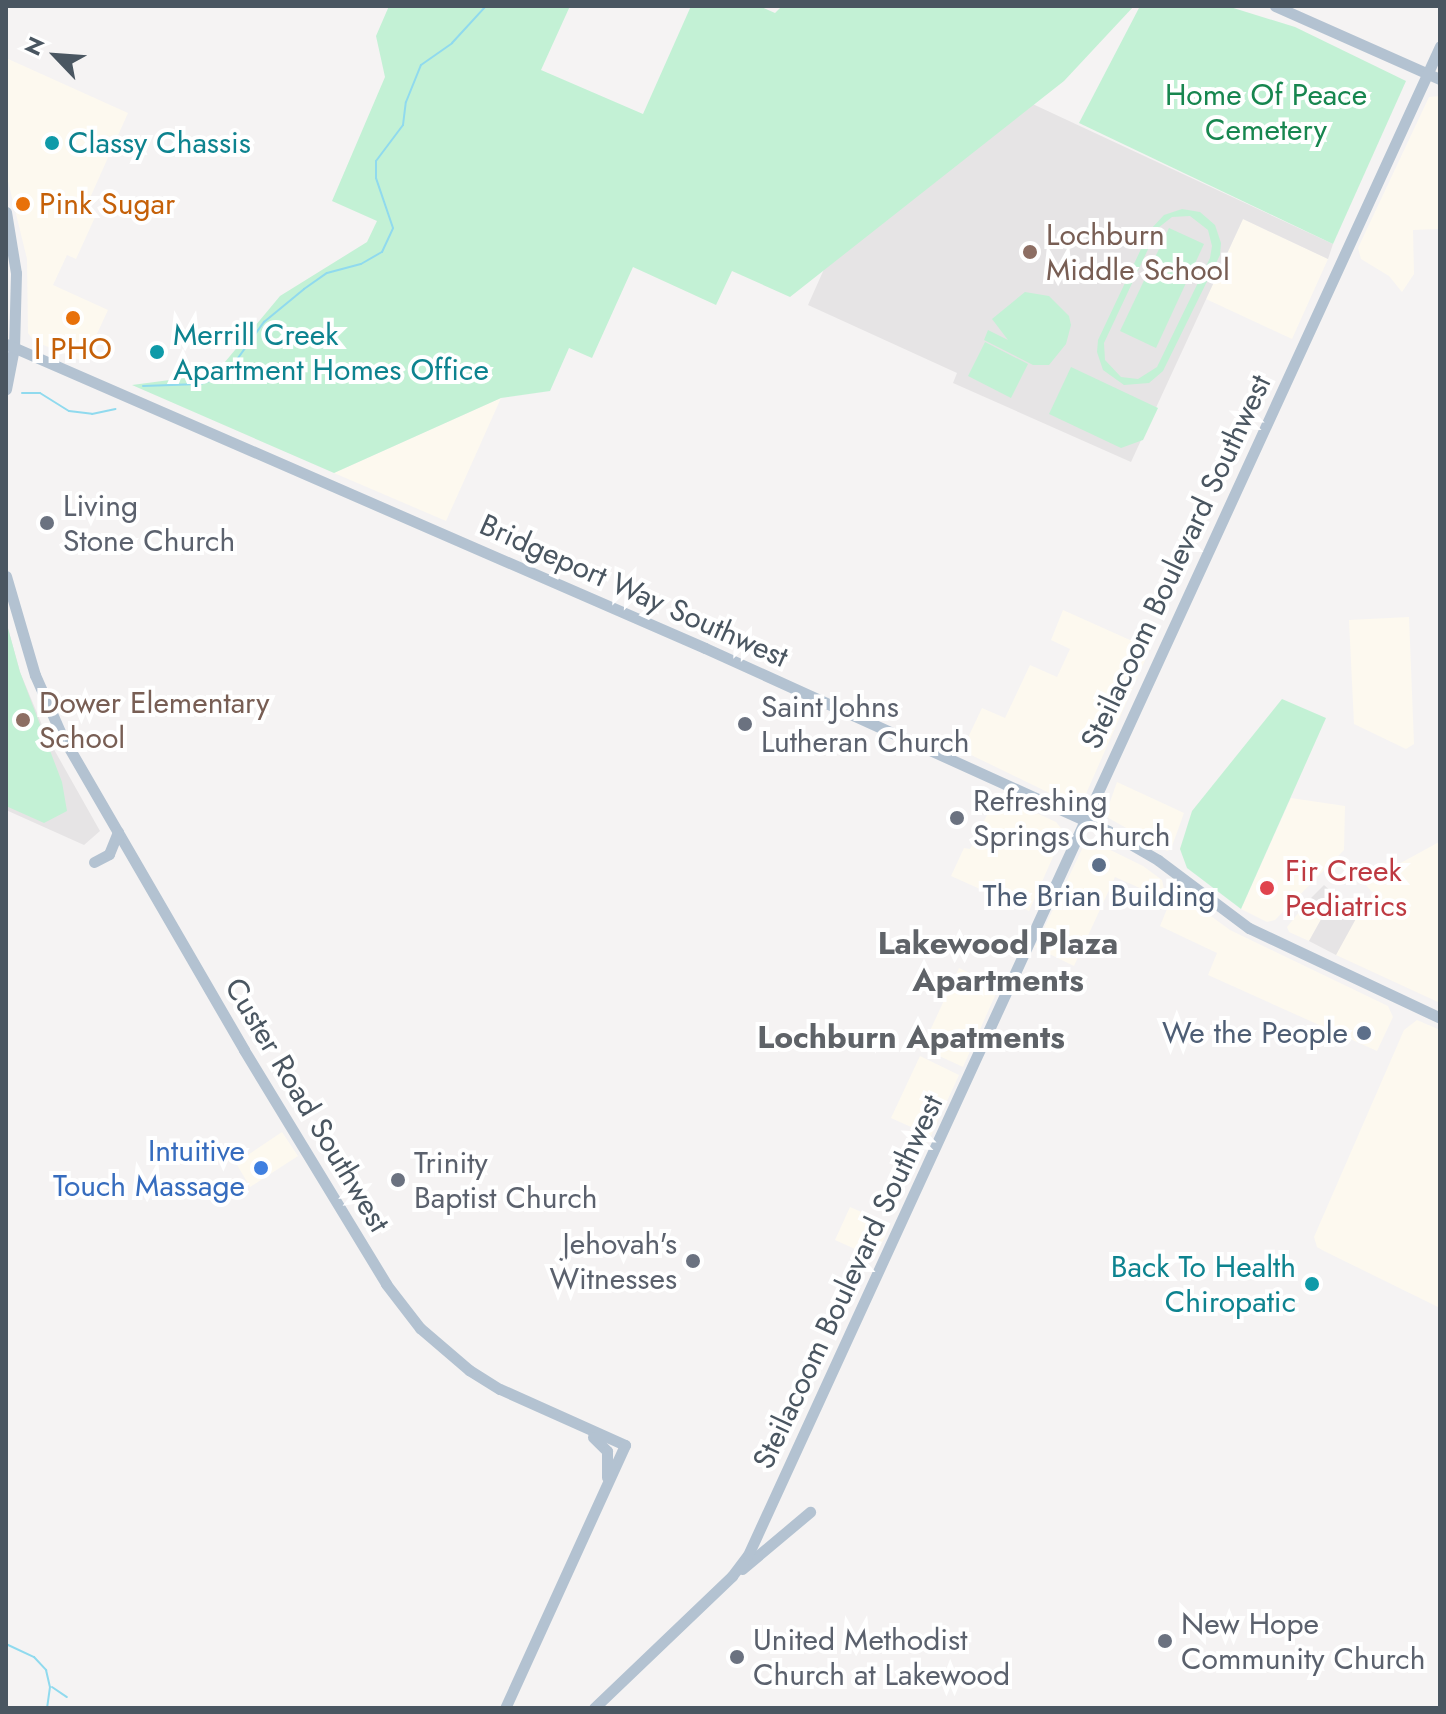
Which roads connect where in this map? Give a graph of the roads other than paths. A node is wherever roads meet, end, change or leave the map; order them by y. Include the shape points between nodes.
1 (1275, 6) edge
2 (1440, 46) edge
3 (1426, 73) junction
4 (1440, 79) edge
5 (6, 212) edge
6 (10, 346) edge
7 (6, 389) edge
8 (6, 576) edge
9 (1085, 821) junction
10 (118, 832) junction
11 (94, 862) dead end
12 (1440, 1018) edge
13 (566, 1419) junction
14 (606, 1487) junction
15 (810, 1512) dead end
16 (732, 1576) junction
17 (505, 1708) edge
18 (594, 1708) edge

1 - 3 main road
2 - 3 main road, Steilacoom Boulevard Southwest
3 - 4 main road
3 - 9 main road, Steilacoom Boulevard Southwest
5 - 6 main road via 16,273
6 - 7 main road
6 - 9 main road, Bridgeport Way Southwest via 705,648
8 - 10 main road, Custer Road Southwest via 43,694
9 - 12 main road, Bridgeport Way Southwest via 1148,853 1249,928
9 - 16 main road, Steilacoom Boulevard Southwest via 813,1416 748,1555
10 - 11 main road via 109,854
10 - 13 main road, Custer Road Southwest via 244,1050 409,1315 469,1370
13 - 14 main road via 604,1444
13 - 14 main road, Custer Road Southwest via 625,1445
14 - 17 main road
15 - 16 main road
16 - 18 main road, Steilacoom Boulevard Southwest

